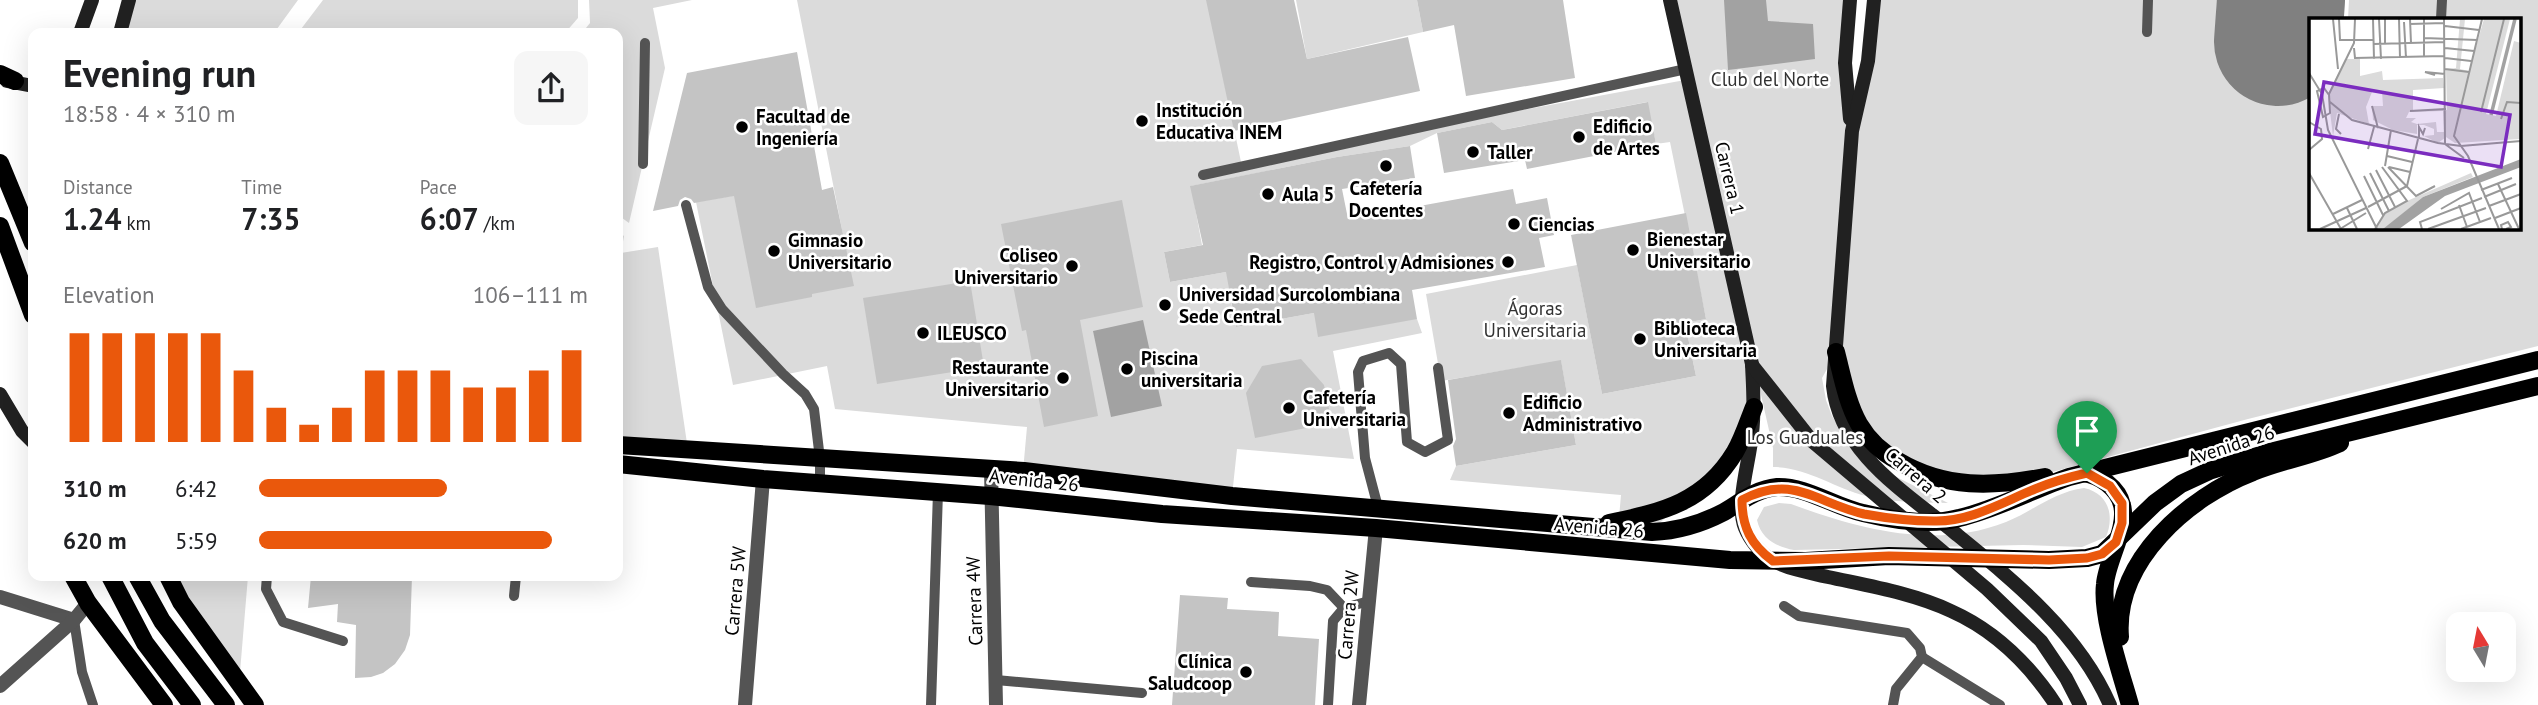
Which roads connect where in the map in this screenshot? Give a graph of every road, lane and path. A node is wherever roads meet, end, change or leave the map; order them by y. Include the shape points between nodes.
1 (92, 0) edge
2 (129, 0) edge
3 (1670, 0) edge
4 (1850, 0) edge
5 (1874, 0) edge
6 (2148, 0) edge
7 (2442, 0) edge
8 (2441, 18) edge
9 (82, 28) edge
10 (121, 28) edge
11 (2147, 32) dead end
12 (645, 43) dead end
13 (1686, 69) junction
14 (5, 79) edge
15 (28, 85) edge
16 (1852, 131) junction
17 (0, 163) edge
18 (643, 164) dead end
19 (1203, 174) dead end
20 (686, 205) dead end
21 (0, 226) edge
22 (28, 231) edge
23 (28, 302) edge
24 (1836, 352) junction
25 (2538, 360) edge
26 (1752, 364) junction
27 (1438, 368) dead end
28 (2538, 386) edge
29 (0, 394) edge
30 (1754, 407) junction
31 (5, 410) edge
32 (2371, 427) junction
33 (28, 436) edge
34 (623, 445) edge
35 (820, 459) junction
36 (623, 465) edge
37 (991, 470) junction
38 (2087, 473) junction
39 (763, 479) junction
40 (820, 483) junction
41 (938, 492) junction
42 (990, 496) junction
43 (1742, 500) junction
44 (1378, 519) junction
45 (1589, 528) junction
46 (2116, 542) junction
47 (1773, 561) junction
48 (76, 581) edge
49 (113, 581) edge
50 (140, 581) edge
51 (170, 581) edge
52 (267, 581) edge
53 (516, 581) edge
54 (1251, 582) dead end
55 (514, 596) dead end
56 (0, 597) edge
57 (1369, 601) junction
58 (88, 603) junction
59 (1784, 606) dead end
60 (1344, 608) junction
61 (74, 620) junction
62 (344, 641) dead end
63 (1922, 657) junction
64 (996, 680) junction
65 (2124, 682) junction
66 (0, 686) edge
67 (1142, 693) dead end
68 (93, 705) edge
69 (164, 705) edge
70 (192, 705) edge
71 (226, 705) edge
72 (255, 705) edge
73 (745, 705) edge
74 (931, 705) edge
75 (996, 705) edge
76 (1328, 705) edge
77 (1359, 705) edge
78 (1893, 705) edge
79 (2000, 705) edge
80 (2056, 705) edge
81 (2080, 705) edge
82 (2110, 705) edge
83 (2130, 705) edge

1 - 9 main road
2 - 10 main road
3 - 13 main road, Carrera 1
4 - 16 main road, Carrera 2 via 1845,63
5 - 16 main road, Carrera 2 via 1868,61
6 - 11 lane
7 - 8 lane
12 - 18 lane
13 - 19 lane
13 - 26 main road, Carrera 1
14 - 15 main road
16 - 24 main road, Carrera 2
17 - 22 main road
20 - 35 lane via 708,287 722,309 805,394 814,409
21 - 23 main road
24 - 38 main road via 1858,424 1878,450 1913,470 1951,483 1977,485
24 - 82 main road, Carrera 2 via 1835,404 1842,422 1878,471 2037,604 2066,634
25 - 38 main road, Avenida 26
26 - 30 main road, Carrera 1
26 - 81 main road via 1813,442 1987,589 2041,641
27 - 44 lane via 1448,440 1425,452 1407,442 1401,364 1390,353 1363,361 1357,372 1365,458
28 - 32 main road, Avenida 26
29 - 31 main road
30 - 43 main road, Carrera 1
30 - 45 main road via 1737,450 1721,473 1692,498 1645,516
31 - 33 main road
32 - 46 main road, Avenida 26 via 2200,475 2155,503
32 - 65 main road via 2320,452 2225,484 2180,515 2147,552 2124,594 2119,625
34 - 35 main road, Avenida 26
35 - 37 main road, Avenida 26
35 - 40 lane
36 - 39 main road, Avenida 26
37 - 42 street, Carrera 4W
37 - 44 main road, Avenida 26
38 - 43 main road, Avenida 26 via 1994,508 1942,521 1864,513 1777,487
38 - 46 main road via 2110,486 2122,503
39 - 40 main road, Avenida 26
39 - 73 street, Carrera 5W
40 - 41 main road, Avenida 26
41 - 42 main road, Avenida 26
41 - 74 lane
42 - 44 main road, Avenida 26 via 1162,514
42 - 64 street, Carrera 4W
43 - 45 main road, Avenida 26 via 1673,531
43 - 47 main road via 1745,528
44 - 45 main road, Avenida 26
44 - 47 main road, Avenida 26 via 1675,556
44 - 57 street, Carrera 2W
46 - 47 main road, Avenida 26 via 2102,554 2087,558 1889,556
46 - 65 main road via 2104,585
47 - 80 main road via 1921,598 1952,611 2014,652
48 - 58 main road
49 - 70 main road via 145,643
50 - 71 main road via 162,621
51 - 72 main road
52 - 62 lane via 266,589 284,622
53 - 55 lane
54 - 60 lane via 1327,590
56 - 61 street
57 - 60 lane
57 - 77 street, Carrera 2W
58 - 61 street
58 - 69 main road
59 - 63 lane via 1799,616 1907,633
60 - 76 lane via 1334,621
61 - 66 street
61 - 68 lane via 82,672
63 - 78 lane via 1896,689
63 - 79 lane
64 - 67 lane
64 - 75 street, Carrera 4W
65 - 83 main road

